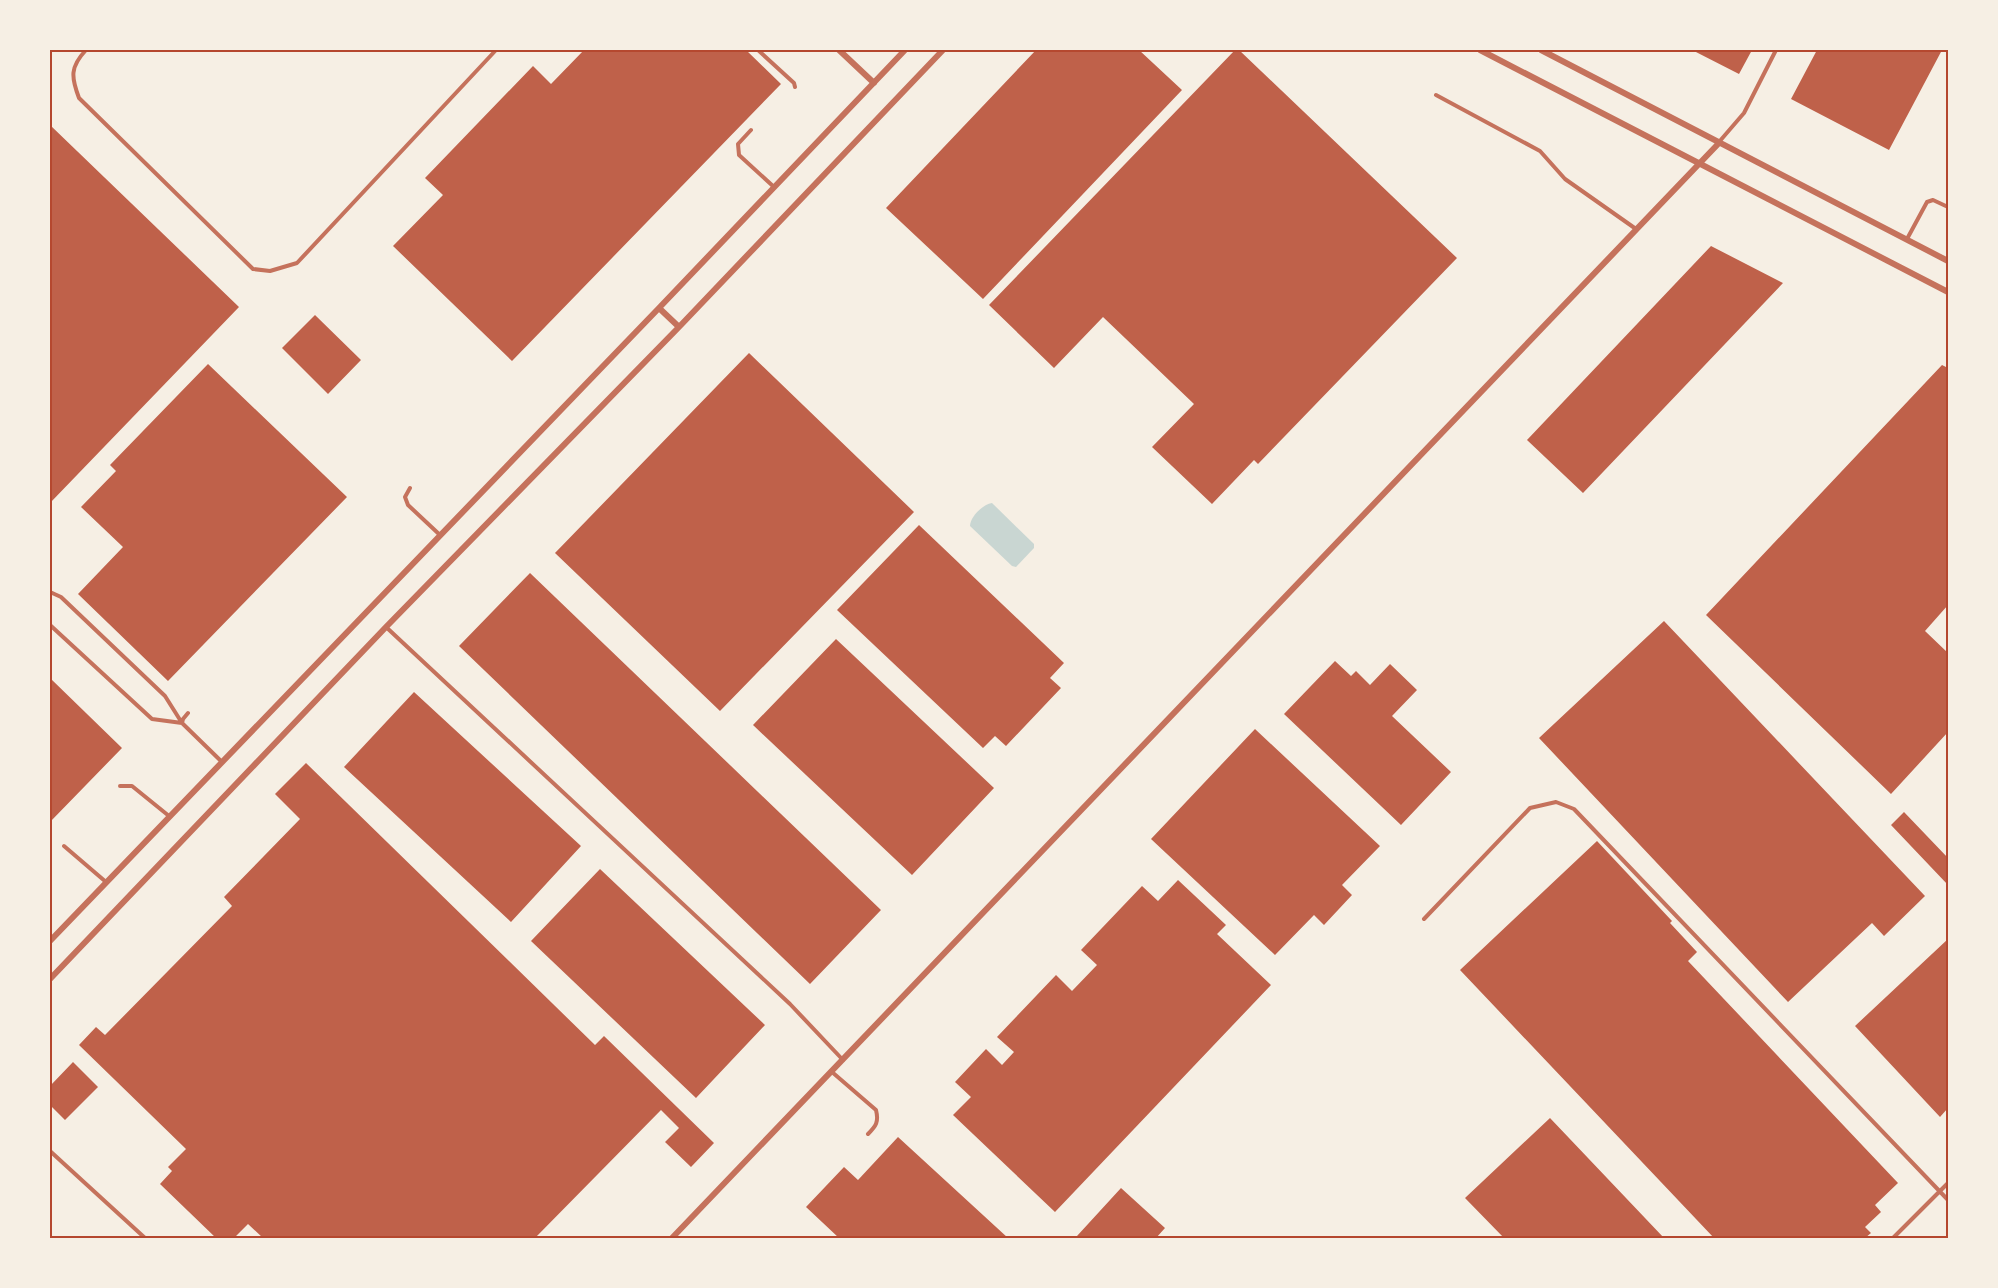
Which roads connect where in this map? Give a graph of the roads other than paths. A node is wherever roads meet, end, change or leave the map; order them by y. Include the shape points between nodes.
1 (86, 50) edge
2 (496, 50) edge
3 (758, 50) edge
4 (839, 50) edge
5 (905, 50) edge
6 (943, 50) edge
7 (1480, 50) edge
8 (1541, 50) edge
9 (1776, 50) edge
10 (874, 82) junction
11 (795, 87) dead end
12 (1436, 96) dead end
13 (751, 130) dead end
14 (1719, 142) junction
15 (1699, 163) junction
16 (775, 187) junction
17 (1948, 207) edge
18 (1636, 229) junction
19 (1907, 239) junction
20 (1948, 261) edge
21 (1948, 292) edge
22 (659, 308) junction
23 (680, 327) junction
24 (410, 488) dead end
25 (440, 536) junction
26 (50, 592) edge
27 (50, 625) edge
28 (386, 627) junction
29 (188, 713) dead end
30 (182, 723) junction
31 (222, 762) junction
32 (120, 786) dead end
33 (169, 816) junction
34 (64, 846) dead end
35 (106, 882) junction
36 (1424, 919) dead end
37 (50, 940) edge
38 (50, 979) edge
39 (843, 1060) junction
40 (832, 1072) junction
41 (868, 1134) dead end
42 (50, 1150) edge
43 (1948, 1183) edge
44 (1940, 1191) junction
45 (1948, 1200) edge
46 (145, 1239) edge
47 (672, 1239) edge
48 (1893, 1239) edge

1 - 2 lane via 76,60 72,80 79,98 253,269 270,271 297,263
3 - 11 lane
4 - 10 street
5 - 10 street
6 - 23 street
7 - 15 street
8 - 14 street
9 - 14 lane via 1744,113
10 - 16 street
12 - 18 lane via 1540,151 1565,179
13 - 16 lane via 738,144 739,155
14 - 15 street
14 - 19 street
15 - 18 street
15 - 21 street
16 - 22 street
17 - 19 lane via 1934,200 1927,202
18 - 39 street
19 - 20 street
22 - 23 street
22 - 25 street
23 - 28 street
24 - 25 lane via 405,497 408,505
25 - 31 street
26 - 30 lane via 61,597 165,696
27 - 30 lane via 152,719
28 - 38 street
28 - 39 lane via 790,1004
29 - 30 lane
30 - 31 lane
31 - 33 street
32 - 33 lane via 132,786
33 - 35 street
34 - 35 lane
35 - 37 street
36 - 44 lane via 1530,808 1556,802 1574,809
39 - 40 street
40 - 41 lane via 876,1110 877,1125
40 - 47 street
42 - 46 lane
43 - 44 lane
44 - 45 lane
44 - 48 lane

